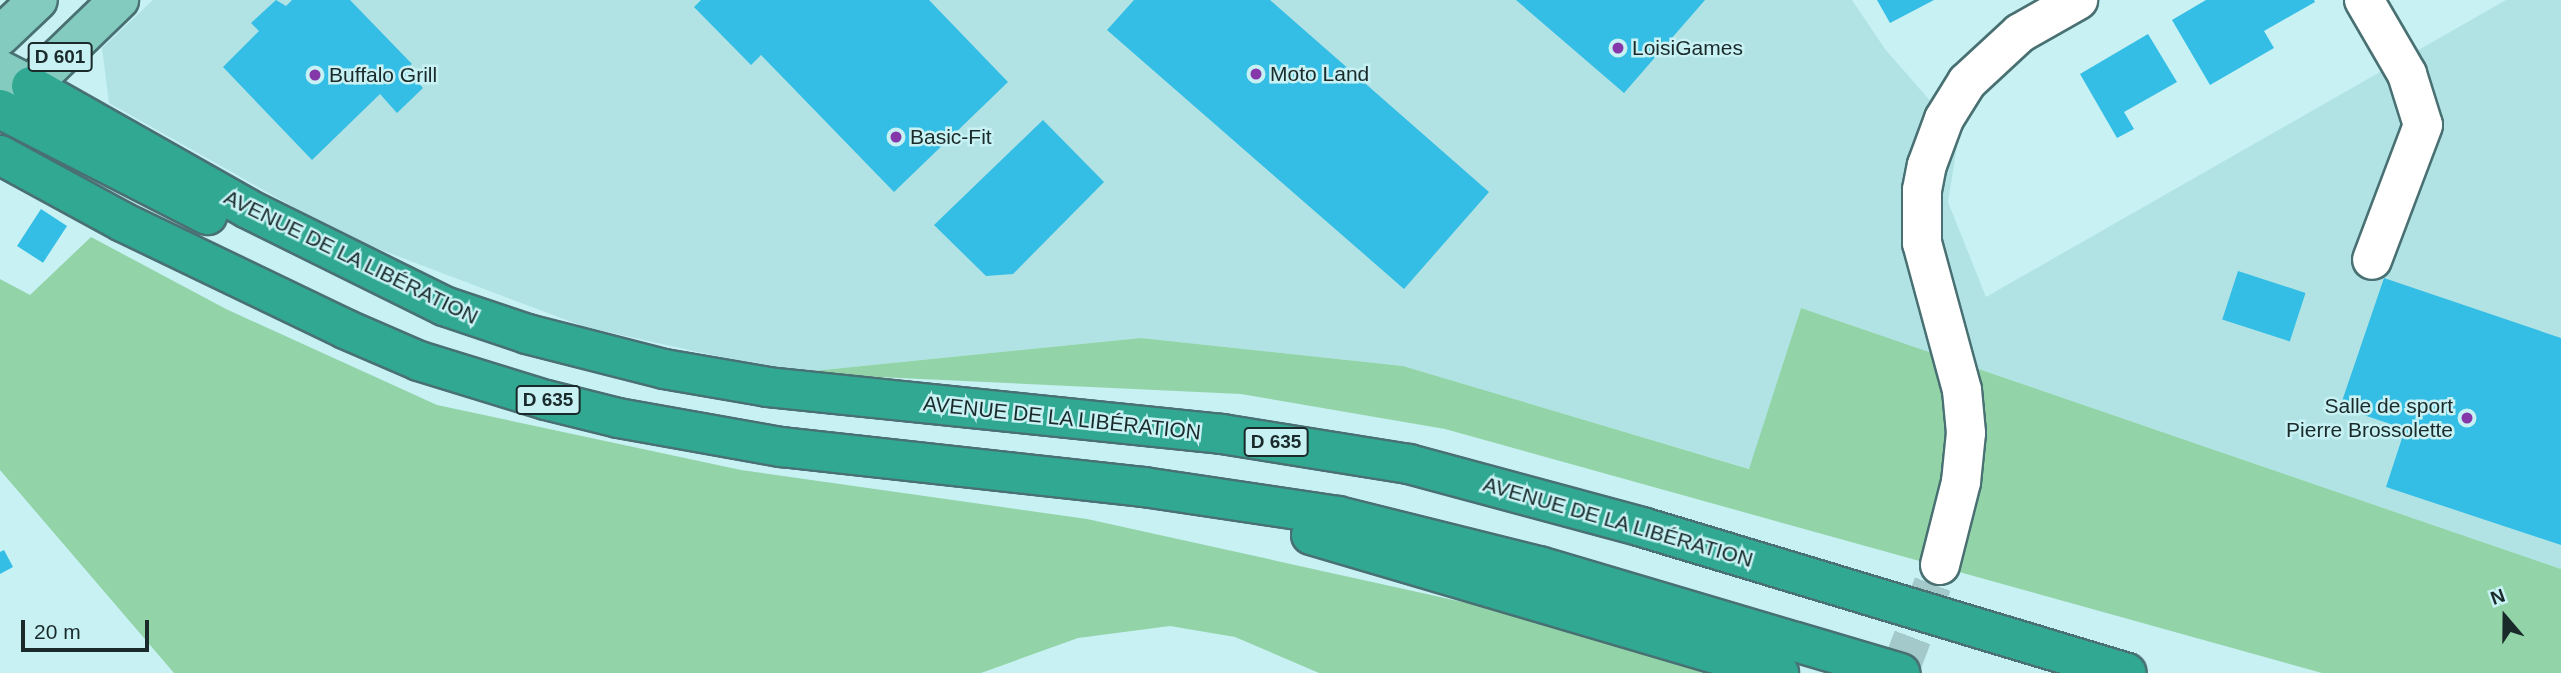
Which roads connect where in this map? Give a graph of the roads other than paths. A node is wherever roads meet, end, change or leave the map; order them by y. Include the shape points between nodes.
1 (38, 0) edge
2 (119, 0) edge
3 (2078, 0) edge
4 (2364, 0) edge
5 (0, 36) edge
6 (16, 78) edge
7 (1, 111) edge
8 (0, 155) edge
9 (2372, 260) dead end
10 (444, 306) junction
11 (1144, 487) junction
12 (1940, 565) tunnel mouth
13 (1779, 673) edge
14 (1900, 673) edge
15 (2127, 673) edge

1 - 5 main road, D 601
2 - 6 main road, D 601
3 - 12 street via 2002,46 1967,82 1944,119 1922,190 1922,243 1962,390 1966,433 1961,482
4 - 9 street via 2407,74 2423,125
6 - 7 main road, D 601
6 - 10 highway, AVENUE DE LA LIBÉRATION / D 635 via 212,190
7 - 10 highway via 254,237
8 - 11 highway, D 635 via 123,222 307,311 419,361 500,386 618,418 769,445
10 - 15 highway, AVENUE DE LA LIBÉRATION / D 635 via 613,357 768,387 1210,433 1409,464 1643,527
11 - 13 highway
11 - 14 highway, D 635 via 1264,503 1457,544

